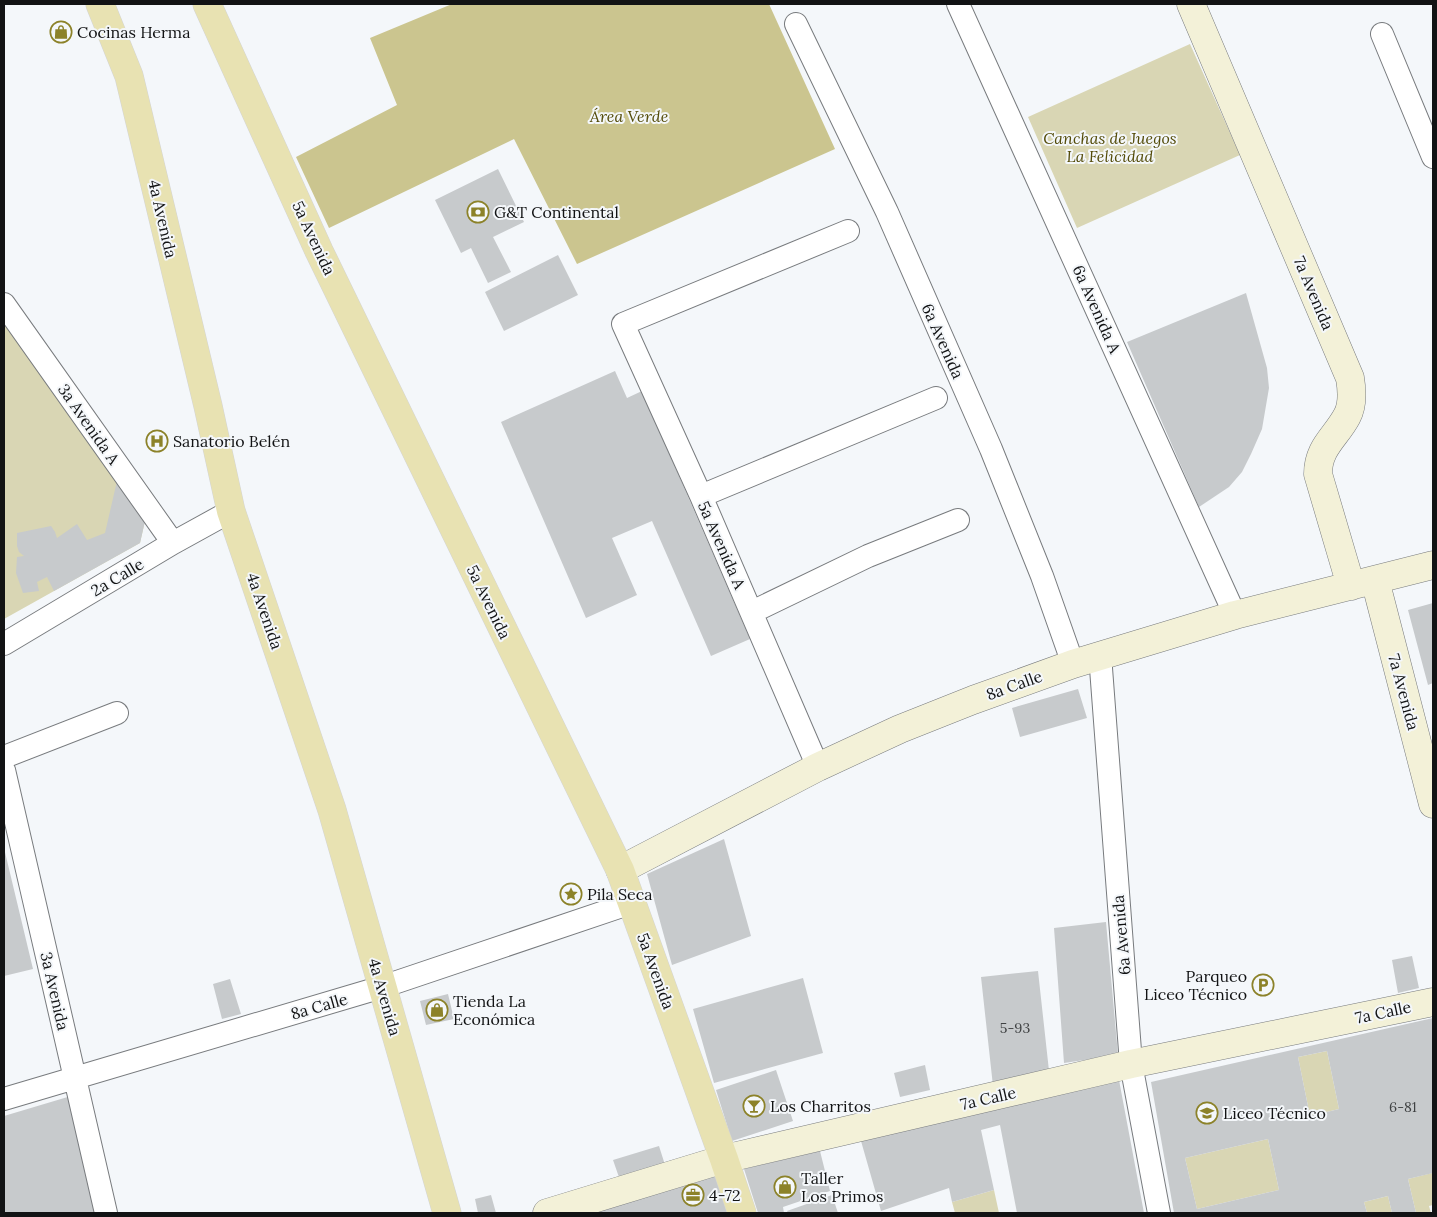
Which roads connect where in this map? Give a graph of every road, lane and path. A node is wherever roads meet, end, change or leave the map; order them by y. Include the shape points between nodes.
1 (100, 4) edge
2 (207, 4) edge
3 (958, 4) edge
4 (1192, 4) edge
5 (796, 24) dead end
6 (1382, 34) dead end
7 (1433, 157) edge
8 (848, 231) dead end
9 (4, 304) edge
10 (936, 398) dead end
11 (701, 496) junction
12 (231, 511) junction
13 (958, 520) dead end
14 (174, 543) junction
15 (1433, 565) edge
16 (1363, 583) junction
17 (752, 612) junction
18 (1235, 615) junction
19 (4, 644) edge
20 (1100, 656) junction
21 (1073, 664) junction
22 (118, 713) dead end
23 (4, 757) edge
24 (818, 767) junction
25 (4, 770) edge
26 (1433, 804) edge
27 (620, 870) junction
28 (631, 903) junction
29 (382, 988) junction
30 (1433, 1002) edge
31 (1132, 1064) junction
32 (75, 1078) junction
33 (4, 1099) edge
34 (724, 1159) junction
35 (106, 1213) edge
36 (447, 1213) edge
37 (547, 1213) edge
38 (742, 1213) edge
39 (1159, 1213) edge

1 - 12 main road, 4a Avenida via 129,76
2 - 27 main road, 5a Avenida via 319,251
3 - 18 street, 6a Avenida A
4 - 16 main road, 7a Avenida via 1350,378 1352,395 1348,415 1323,450 1318,474
5 - 21 street, 6a Avenida via 887,212 991,449
6 - 7 street
8 - 11 street, 5a Avenida A via 623,324
9 - 14 street, 3a Avenida A
10 - 11 street
11 - 17 street, 5a Avenida A
12 - 14 street, 2a Calle
12 - 29 main road, 4a Avenida via 332,810
13 - 17 street via 868,556
14 - 19 street, 2a Calle
15 - 16 main road, 8a Calle
16 - 18 main road, 8a Calle
16 - 26 main road, 7a Avenida
17 - 24 street, 5a Avenida A
18 - 20 main road, 8a Calle
20 - 21 main road, 8a Calle
20 - 31 street, 6a Avenida
21 - 24 main road, 8a Calle via 900,729
22 - 23 street
24 - 27 main road, 8a Calle
25 - 32 street, 3a Avenida
27 - 28 main road, 5a Avenida
28 - 29 street, 8a Calle
28 - 34 main road, 5a Avenida
29 - 32 street, 8a Calle
29 - 36 main road, 4a Avenida
30 - 31 main road, 7a Calle
31 - 34 main road, 7a Calle
31 - 39 street, 6a Avenida
32 - 33 street, 8a Calle
32 - 35 street, 3a Avenida
34 - 37 main road, 7a Calle
34 - 38 main road, 5a Avenida

